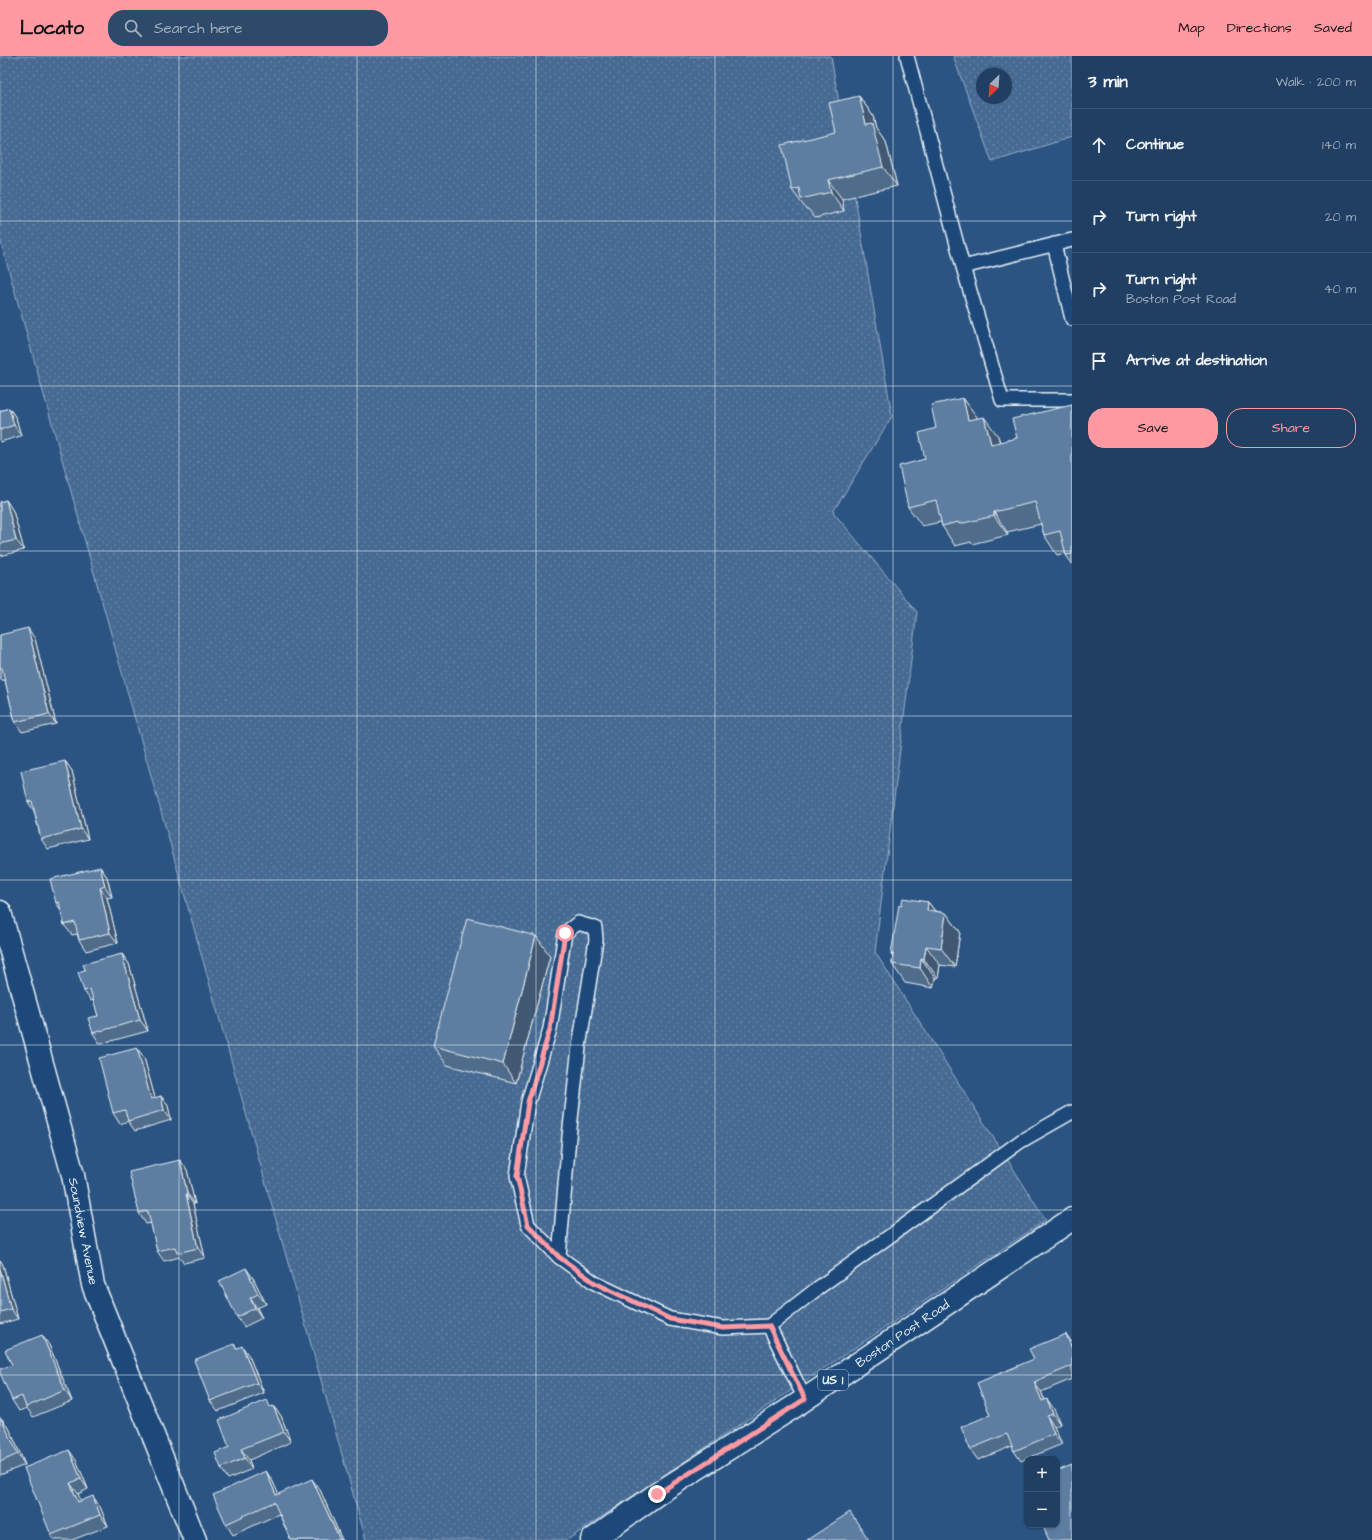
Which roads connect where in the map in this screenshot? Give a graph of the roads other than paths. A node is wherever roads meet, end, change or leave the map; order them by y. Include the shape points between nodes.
1 (907, 56) edge
2 (1072, 240) edge
3 (1054, 244) junction
4 (963, 267) junction
5 (1072, 319) edge
6 (1072, 400) edge
7 (0, 912) edge
8 (1072, 1112) edge
9 (1072, 1219) edge
10 (559, 1257) junction
11 (769, 1326) junction
12 (805, 1399) junction
13 (195, 1540) edge
14 (592, 1540) edge

1 - 4 lane
2 - 3 lane
3 - 4 lane
3 - 5 lane
4 - 6 lane via 1002,400
7 - 13 street, Soundview Avenue via 73,1175 93,1285
8 - 11 lane via 1020,1141
9 - 12 street, Boston Post Road / US 1
10 - 10 lane via 528,1225 517,1176 528,1102 550,1029 565,933 578,923 595,928 596,940 578,1054
10 - 11 lane via 595,1283 670,1319 723,1328
11 - 12 lane
12 - 14 street, Boston Post Road / US 1 via 657,1494

